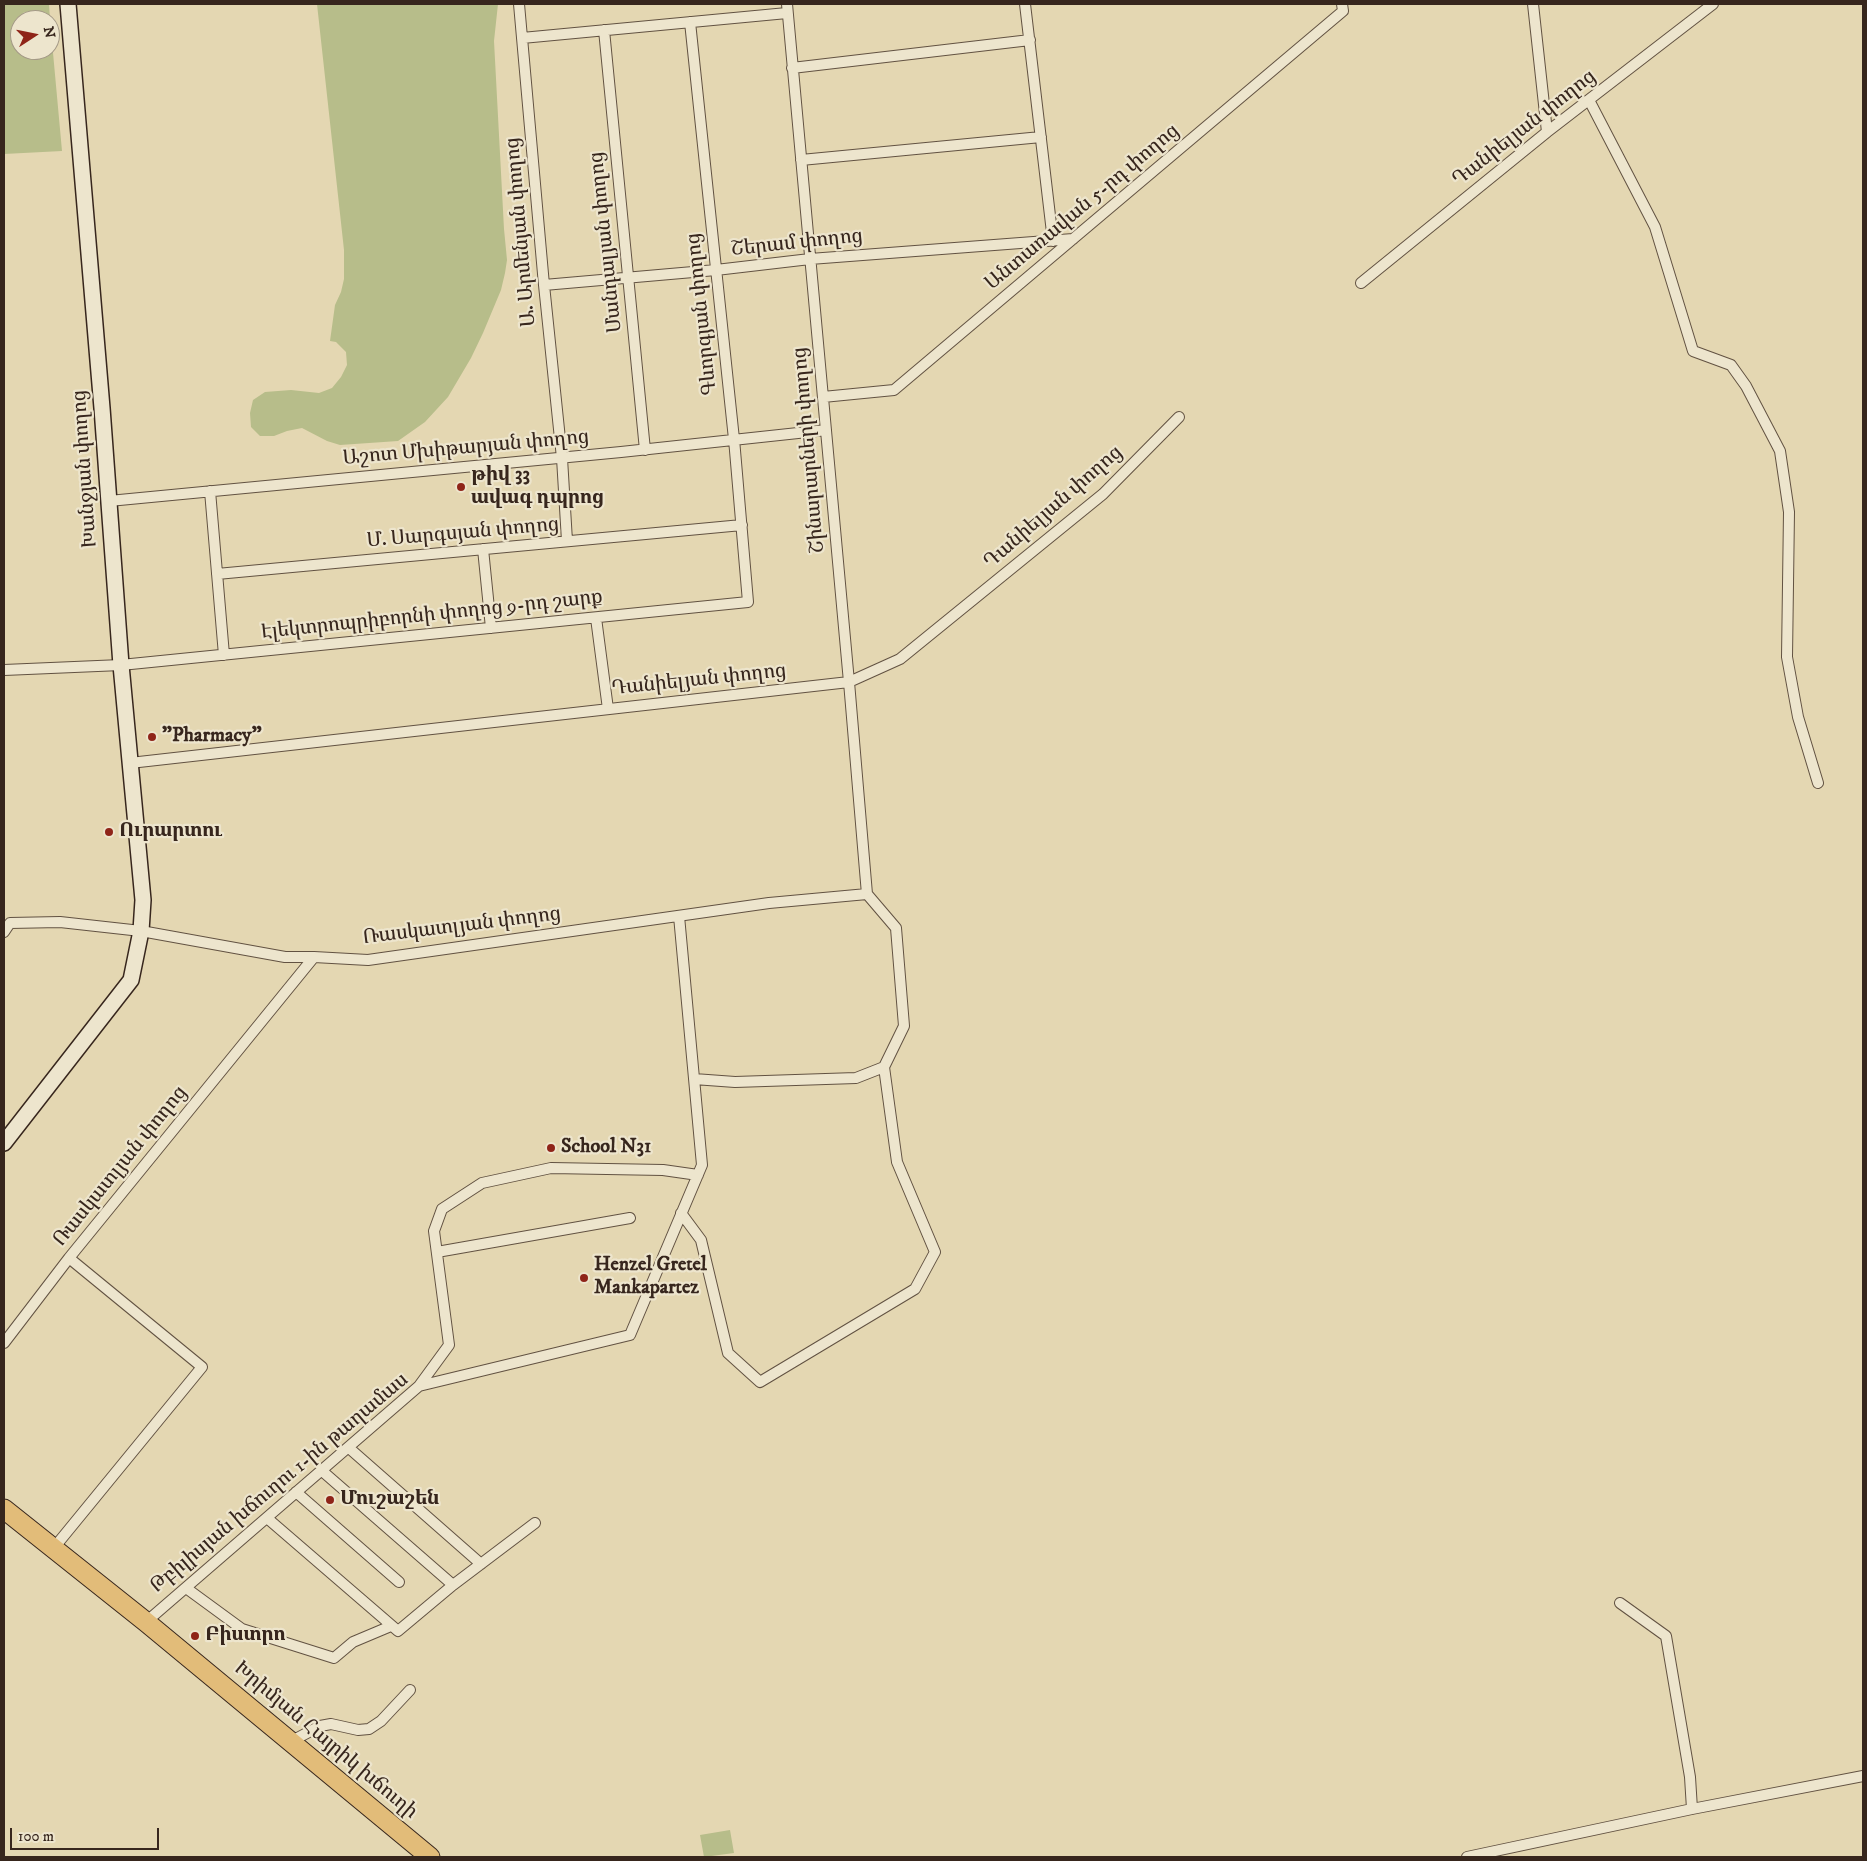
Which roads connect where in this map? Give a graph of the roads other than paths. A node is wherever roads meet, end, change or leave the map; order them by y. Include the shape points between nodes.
1 (68, 4) edge
2 (518, 4) edge
3 (1342, 4) edge
4 (1533, 4) edge
5 (1713, 4) edge
6 (1025, 5) edge
7 (787, 8) edge
8 (690, 22) junction
9 (604, 30) junction
10 (522, 38) junction
11 (1030, 40) junction
12 (792, 68) junction
13 (1590, 100) junction
14 (1547, 132) junction
15 (1042, 137) junction
16 (801, 160) junction
17 (1073, 239) junction
18 (1053, 241) junction
19 (810, 259) junction
20 (716, 270) junction
21 (628, 278) junction
22 (1361, 284) dead end
23 (544, 285) junction
24 (823, 397) junction
25 (1180, 417) dead end
26 (826, 430) junction
27 (734, 439) junction
28 (645, 450) junction
29 (562, 458) junction
30 (210, 491) junction
31 (109, 501) junction
32 (742, 525) junction
33 (567, 542) junction
34 (483, 549) junction
35 (217, 574) junction
36 (748, 602) joint
37 (596, 618) junction
38 (491, 628) junction
39 (224, 655) junction
40 (121, 665) junction
41 (4, 670) edge
42 (849, 682) junction
43 (608, 709) junction
44 (130, 763) junction
45 (1818, 783) dead end
46 (867, 894) junction
47 (678, 916) junction
48 (141, 931) junction
49 (4, 932) edge
50 (314, 957) junction
51 (884, 1067) junction
52 (694, 1079) junction
53 (4, 1143) edge
54 (698, 1175) junction
55 (681, 1214) junction
56 (630, 1218) dead end
57 (437, 1252) junction
58 (69, 1258) junction
59 (4, 1343) edge
60 (419, 1386) junction
61 (349, 1448) junction
62 (321, 1470) junction
63 (296, 1492) junction
64 (4, 1509) edge
65 (267, 1518) junction
66 (535, 1523) dead end
67 (53, 1549) junction
68 (481, 1564) junction
69 (399, 1582) dead end
70 (453, 1585) junction
71 (186, 1588) junction
72 (1620, 1603) dead end
73 (146, 1622) junction
74 (391, 1626) junction
75 (410, 1690) dead end
76 (290, 1742) junction
77 (1863, 1776) edge
78 (1692, 1809) junction
79 (430, 1857) edge
80 (1467, 1857) edge

1 - 31 main road, Խանջյան փողոց
2 - 10 street, Ա. Արմենյան փողոց
3 - 17 street, Անտառավան 5-րդ փողոց via 1342,11
4 - 14 street
5 - 13 street, Դանիելյան փողոց
6 - 11 street
7 - 8 street
7 - 12 street, Շինարարների փողոց
8 - 9 street
8 - 20 street, Գևորգյան փողոց
9 - 10 street
9 - 21 street, Մանդալյան փողոց
10 - 23 street, Ա. Արմենյան փողոց
11 - 12 street
11 - 15 street
12 - 16 street, Շինարարների փողոց
13 - 14 street, Դանիելյան փողոց
13 - 45 street via 1655,227 1693,351 1732,365 1780,451 1789,512 1787,657 1798,717
14 - 22 street, Դանիելյան փողոց
15 - 16 street
15 - 18 street
16 - 19 street, Շինարարների փողոց
17 - 18 street, Շերամ փողոց
17 - 24 street, Անտառավան 5-րդ փողոց via 894,390
18 - 19 street, Շերամ փողոց
19 - 20 street, Շերամ փողոց
19 - 24 street, Շինարարների փողոց
20 - 21 street, Շերամ փողոց
20 - 27 street, Գևորգյան փողոց
21 - 23 street, Շերամ փողոց
21 - 28 street, Մանդալյան փողոց
23 - 29 street, Ա. Արմենյան փողոց
24 - 26 street, Շինարարների փողոց
25 - 42 street, Դանիելյան փողոց via 1103,494 900,659
26 - 27 street, Աշոտ Մխիթարյան փողոց
26 - 42 street, Շինարարների փողոց
27 - 28 street, Աշոտ Մխիթարյան փողոց
27 - 32 street, Գևորգյան փողոց
28 - 29 street, Աշոտ Մխիթարյան փողոց
29 - 30 street, Աշոտ Մխիթարյան փողոց
29 - 33 street, Ա. Արմենյան փողոց
30 - 31 street, Աշոտ Մխիթարյան փողոց
30 - 35 street
31 - 40 main road, Խանջյան փողոց
32 - 33 street, Մ. Սարգսյան փողոց
32 - 36 street, Գևորգյան փողոց
33 - 34 street, Մ. Սարգսյան փողոց
34 - 35 street, Մ. Սարգսյան փողոց
34 - 38 street
35 - 39 street
36 - 37 street, Էլեկտրոպրիբորնի փողոց 9-րդ շարք
37 - 38 street, Էլեկտրոպրիբորնի փողոց 9-րդ շարք
37 - 43 street
38 - 39 street, Էլեկտրոպրիբորնի փողոց 9-րդ շարք
39 - 40 street, Էլեկտրոպրիբորնի փողոց 9-րդ շարք
40 - 41 street, Էլեկտրոպրիբորնի փողոց 9-րդ շարք
40 - 44 main road, Խանջյան փողոց
42 - 43 street, Դանիելյան փողոց
42 - 46 street, Շինարարների փողոց
43 - 44 street, Դանիելյան փողոց
44 - 48 main road, Խանջյան փողոց via 144,900
46 - 47 street, Ռասկատլյան փողոց
46 - 51 street via 896,928 904,1026
47 - 50 street, Ռասկատլյան փողոց via 368,960
47 - 52 street, Թբիլիսյան խճուղու 1-ին թաղամաս
48 - 49 street via 60,922 10,923
48 - 50 street via 285,956
48 - 53 main road, Խանջյան փողոց via 131,980
50 - 58 street, Ռասկատլյան փողոց
51 - 52 street via 856,1078 735,1082
51 - 55 street via 897,1162 935,1252 915,1289 760,1382 728,1353 701,1240
52 - 54 street, Թբիլիսյան խճուղու 1-ին թաղամաս via 702,1165
54 - 55 street, Թբիլիսյան խճուղու 1-ին թաղամաս
54 - 57 street via 664,1170 551,1168 482,1183 442,1209 434,1231
55 - 60 street, Թբիլիսյան խճուղու 1-ին թաղամաս via 630,1335
56 - 57 street
57 - 60 street via 449,1345
58 - 59 street, Ռասկատլյան փողոց
58 - 67 street via 202,1367
60 - 61 street, Թբիլիսյան խճուղու 1-ին թաղամաս
61 - 62 street, Թբիլիսյան խճուղու 1-ին թաղամաս
61 - 68 street
62 - 63 street, Թբիլիսյան խճուղու 1-ին թաղամաս
62 - 70 street
63 - 65 street, Թբիլիսյան խճուղու 1-ին թաղամաս
63 - 69 street
64 - 67 highway, Խրիմյան Հայրիկ խճուղի
65 - 71 street, Թբիլիսյան խճուղու 1-ին թաղամաս
65 - 74 street
66 - 68 street
67 - 73 highway, Խրիմյան Հայրիկ խճուղի
68 - 70 street
70 - 74 street via 398,1632
71 - 73 street, Թբիլիսյան խճուղու 1-ին թաղամաս
71 - 74 street via 242,1629 334,1658 353,1642
72 - 78 street via 1666,1636 1690,1777
73 - 76 highway, Խրիմյան Հայրիկ խճուղի
75 - 76 street via 369,1729 331,1724 320,1726
76 - 79 highway, Խրիմյան Հայրիկ խճուղի
77 - 78 street
78 - 80 street

